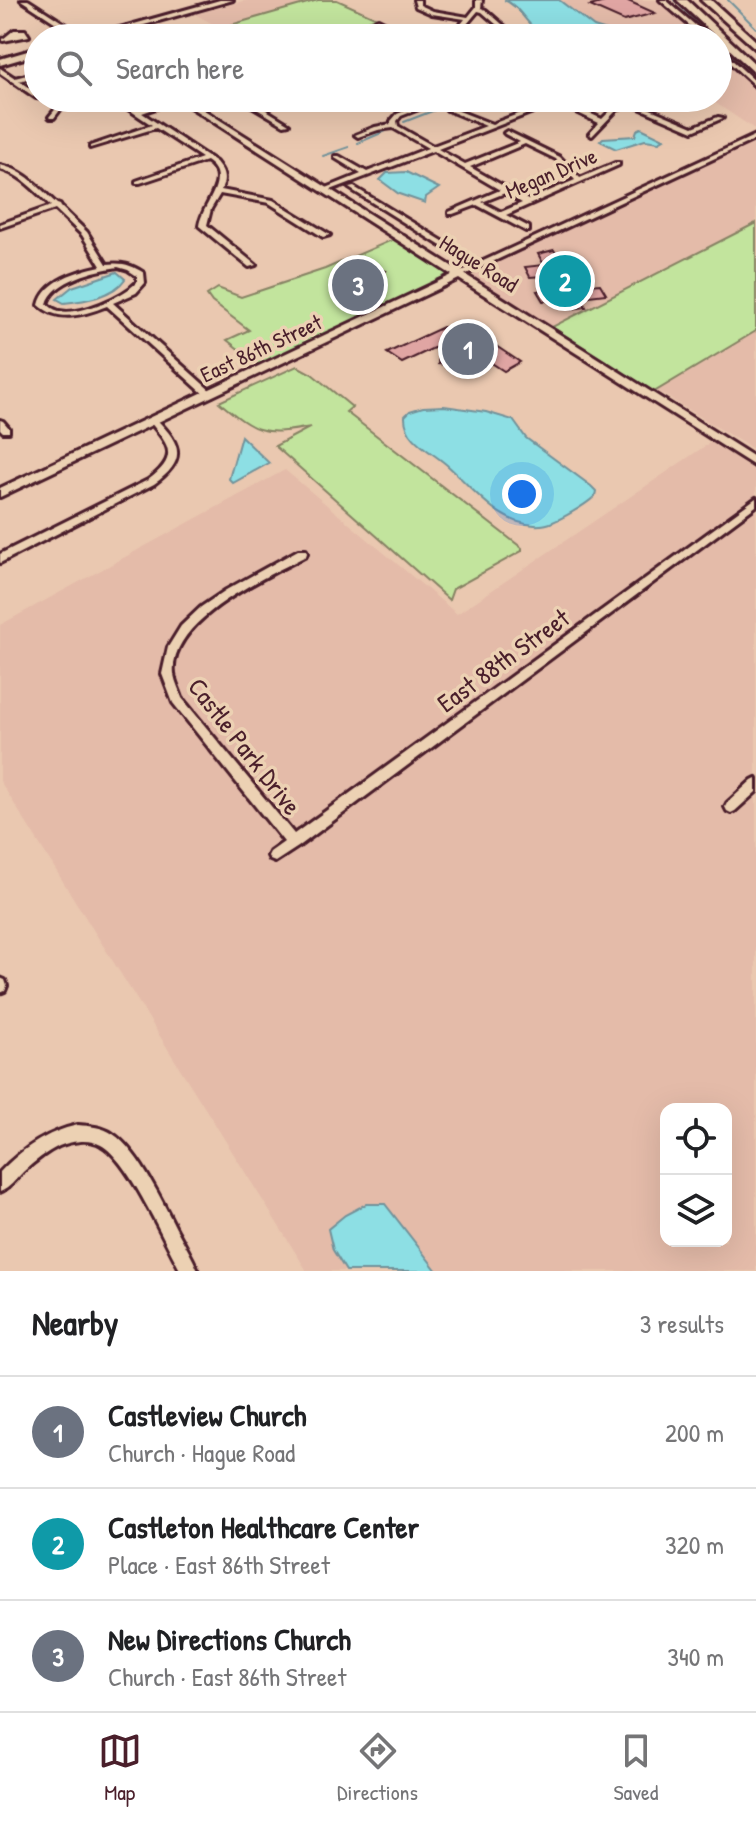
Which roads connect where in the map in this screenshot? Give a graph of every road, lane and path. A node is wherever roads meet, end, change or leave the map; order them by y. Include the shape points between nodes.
1 (24, 0) edge
2 (229, 0) edge
3 (417, 0) edge
4 (479, 0) edge
5 (663, 0) edge
6 (706, 0) edge
7 (714, 0) edge
8 (720, 0) edge
9 (682, 1) edge
10 (477, 9) junction
11 (738, 17) junction
12 (467, 18) junction
13 (378, 21) dead end
14 (63, 24) edge
15 (139, 24) edge
16 (384, 24) edge
17 (466, 24) edge
18 (499, 24) edge
19 (691, 24) edge
20 (706, 24) edge
21 (756, 34) edge
22 (756, 46) edge
23 (732, 48) edge
24 (24, 55) edge
25 (0, 62) edge
26 (732, 62) edge
27 (0, 70) edge
28 (756, 71) edge
29 (24, 78) edge
30 (14, 80) junction
31 (756, 85) edge
32 (24, 87) edge
33 (56, 112) edge
34 (138, 112) edge
35 (203, 112) edge
36 (266, 112) edge
37 (407, 112) edge
38 (460, 112) edge
39 (522, 112) edge
40 (580, 112) edge
41 (612, 112) edge
42 (653, 112) edge
43 (585, 114) joint
44 (52, 117) dead end
45 (720, 118) dead end
46 (603, 122) junction
47 (286, 124) dead end
48 (158, 125) junction
49 (394, 126) junction
50 (491, 126) junction
51 (507, 133) dead end
52 (592, 134) dead end
53 (358, 135) dead end
54 (756, 137) edge
55 (526, 142) junction
56 (92, 147) dead end
57 (431, 149) junction
58 (337, 157) dead end
59 (207, 158) junction
60 (617, 164) dead end
61 (0, 167) edge
62 (464, 167) junction
63 (366, 174) junction
64 (579, 180) junction
65 (138, 182) dead end
66 (352, 188) dead end
67 (326, 190) junction
68 (505, 190) junction
69 (217, 191) junction
70 (477, 202) junction
71 (528, 203) junction
72 (58, 206) junction
73 (451, 213) dead end
74 (500, 215) junction
75 (0, 226) edge
76 (526, 229) dead end
77 (326, 235) dead end
78 (252, 265) dead end
79 (477, 265) junction
80 (105, 267) junction
81 (460, 275) junction
82 (107, 302) junction
83 (209, 394) junction
84 (153, 421) junction
85 (756, 463) edge
86 (0, 493) edge
87 (756, 501) edge
88 (302, 553) dead end
89 (0, 559) edge
90 (756, 784) edge
91 (731, 807) dead end
92 (293, 843) junction
93 (275, 856) dead end
94 (0, 1184) edge
95 (190, 1271) edge

1 - 14 street
2 - 15 main road
3 - 12 street via 427,11
4 - 10 street
5 - 19 street
6 - 22 highway
7 - 11 highway
8 - 11 highway
9 - 20 highway
10 - 12 street
10 - 18 street
11 - 21 highway
12 - 17 street
13 - 16 street
23 - 28 highway
24 - 25 main road
26 - 31 street
27 - 30 street
29 - 30 street
30 - 32 street
33 - 44 street
34 - 48 street
35 - 67 street, Hague Road
36 - 47 street
37 - 49 street
38 - 50 street
39 - 50 street
40 - 43 street
41 - 46 street
42 - 45 street via 693,129
43 - 46 street
46 - 52 street
48 - 56 street
48 - 59 street
49 - 53 street
49 - 57 street
50 - 57 street
51 - 55 street
54 - 79 street, East 86th Street
55 - 62 street
55 - 64 street via 559,159
57 - 62 street
57 - 63 street
58 - 63 street
59 - 65 street
59 - 69 street via 222,173
60 - 64 street, Megan Drive
61 - 72 street via 28,177
62 - 68 street
63 - 67 street
64 - 71 street, Megan Drive
66 - 79 street, Hague Road
67 - 81 street, Hague Road
68 - 70 street
68 - 71 street
69 - 77 street via 271,201
69 - 78 street via 203,226
70 - 73 street
70 - 74 street
71 - 74 street, Megan Drive
72 - 75 street
72 - 80 street via 87,233
74 - 76 street
79 - 81 street, East 86th Street
80 - 82 street via 131,268 142,278 135,289
80 - 82 street via 50,288 42,301 48,310 64,314
81 - 83 street, East 86th Street
81 - 85 street, Hague Road
82 - 83 street
83 - 84 street, East 86th Street
84 - 86 street, East 86th Street
84 - 89 street via 174,445 165,472
87 - 92 street, East 88th Street
88 - 92 street, Castle Park Drive via 194,618 174,640 167,668 177,700
90 - 91 street
92 - 93 street, East 88th Street
94 - 95 street via 52,1142 85,1133 107,1139 127,1159

